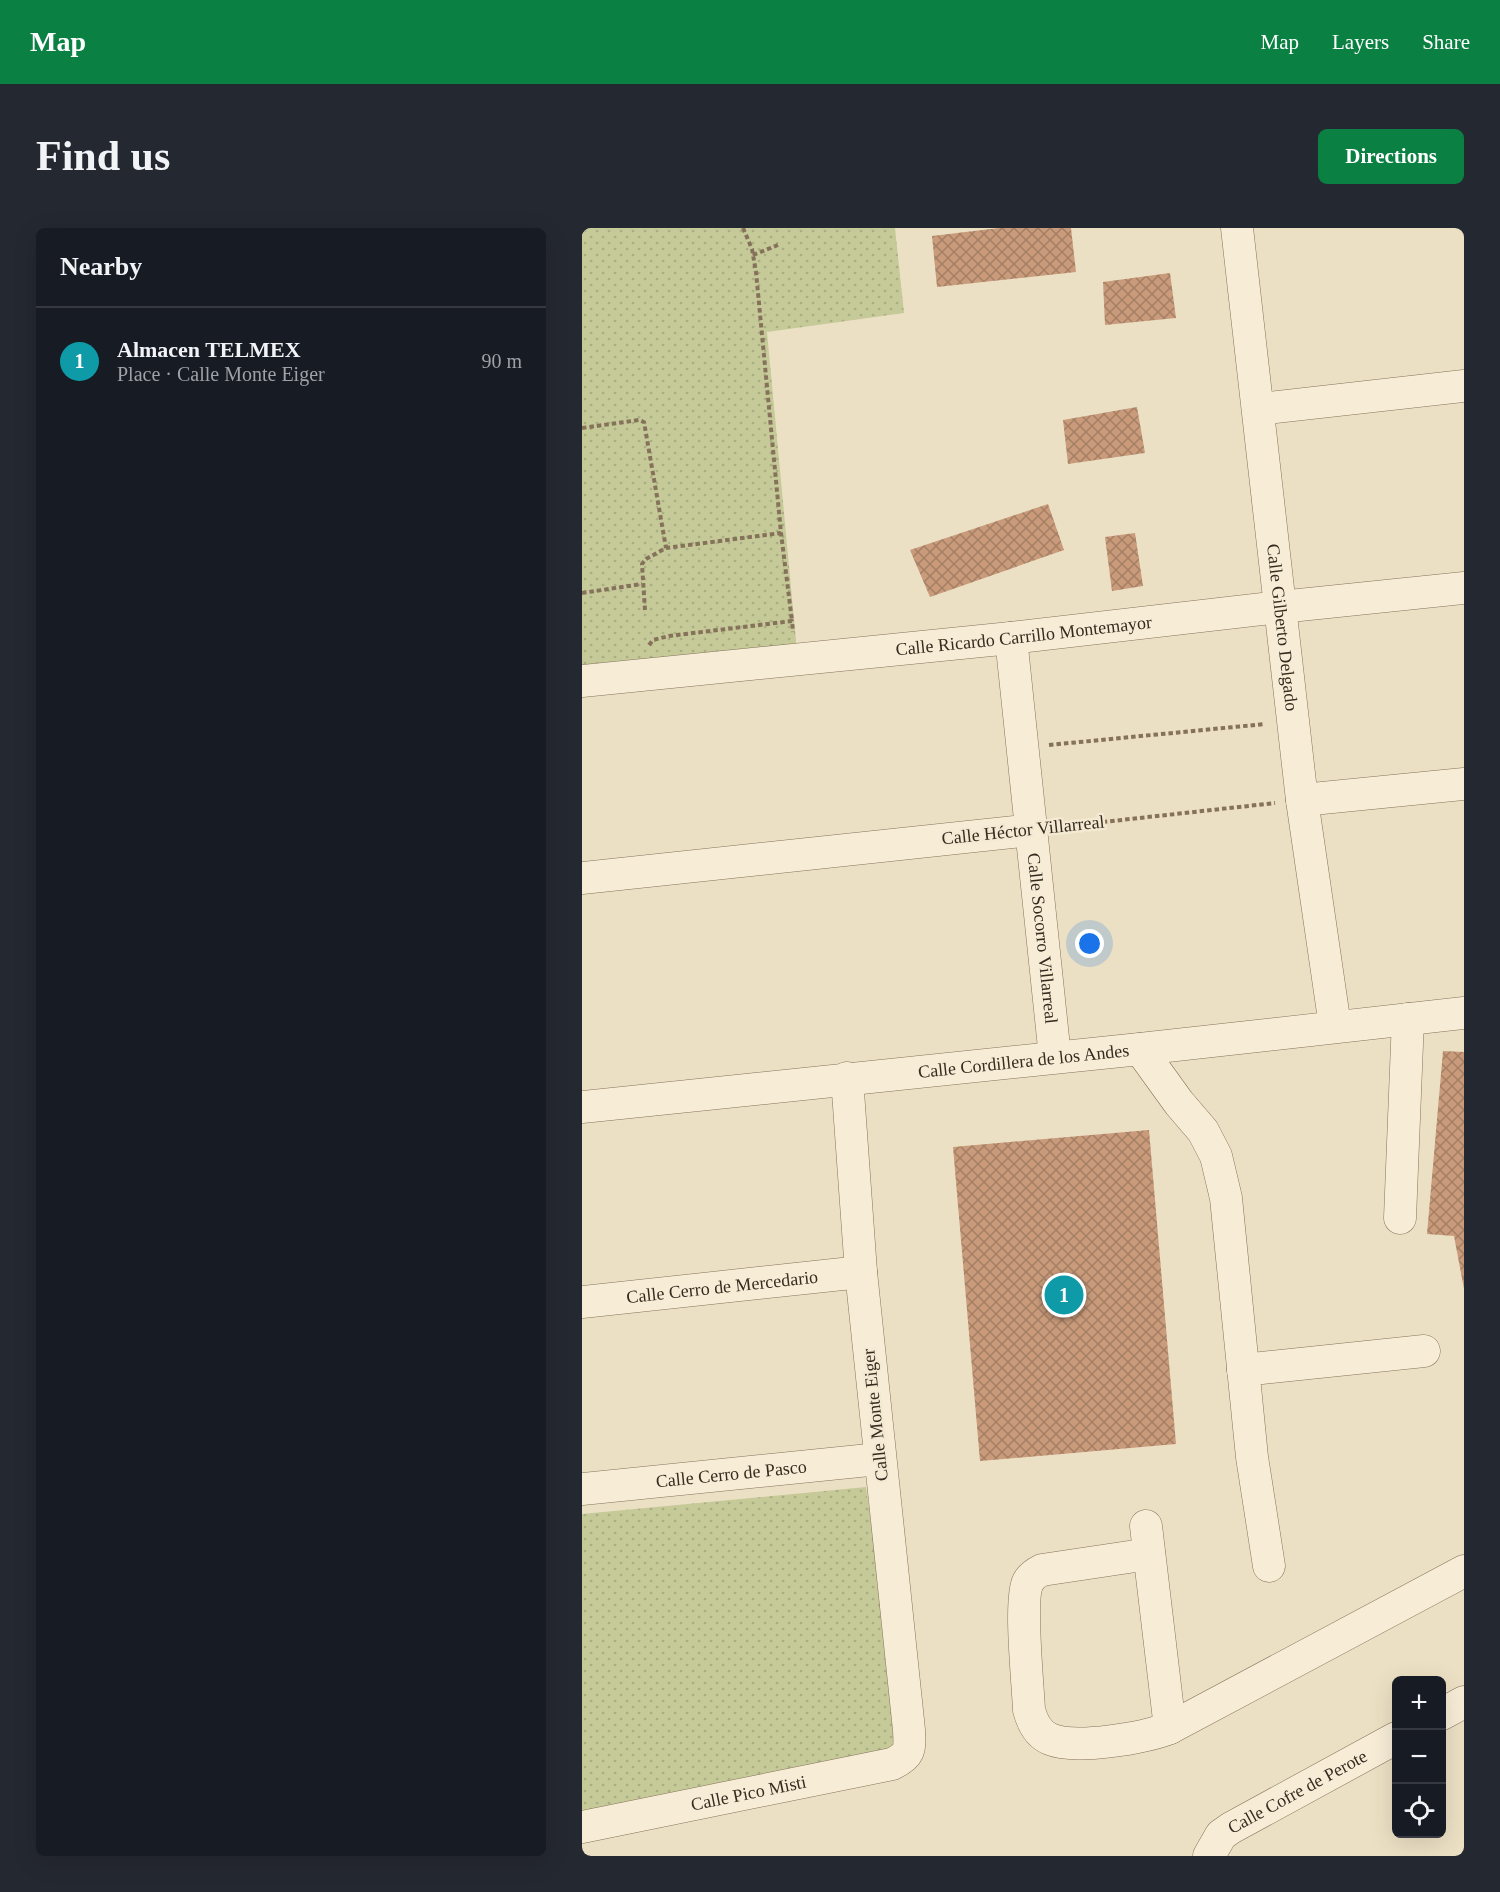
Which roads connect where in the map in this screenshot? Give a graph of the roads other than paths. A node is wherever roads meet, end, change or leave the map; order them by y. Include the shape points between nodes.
1 (1237, 228) edge
2 (1464, 386) edge
3 (1259, 409) junction
4 (1464, 588) edge
5 (1280, 607) junction
6 (1011, 638) junction
7 (582, 681) edge
8 (1464, 783) edge
9 (1302, 800) junction
10 (1032, 830) junction
11 (582, 878) edge
12 (1464, 1013) edge
13 (1408, 1019) junction
14 (1335, 1026) junction
15 (1140, 1049) junction
16 (1055, 1057) junction
17 (847, 1078) junction
18 (582, 1107) edge
19 (1400, 1218) dead end
20 (861, 1272) junction
21 (582, 1302) edge
22 (1424, 1351) dead end
23 (1243, 1370) junction
24 (879, 1459) junction
25 (582, 1489) edge
26 (1269, 1566) dead end
27 (1464, 1571) edge
28 (1464, 1702) edge
29 (1446, 1712) edge
30 (1170, 1728) junction
31 (1392, 1740) edge
32 (909, 1752) joint
33 (582, 1827) edge
34 (1209, 1856) edge

1 - 3 street, Calle Gilberto Delgado
2 - 3 street
3 - 5 street, Calle Gilberto Delgado
4 - 5 street, Calle Ricardo Carrillo Montemayor
5 - 6 street, Calle Ricardo Carrillo Montemayor
5 - 9 street, Calle Gilberto Delgado
6 - 7 street, Calle Ricardo Carrillo Montemayor
6 - 10 street, Calle Socorro Villarreal
8 - 9 street
9 - 14 street, Calle Gilberto Delgado
10 - 11 street, Calle Héctor Villarreal
10 - 16 street, Calle Socorro Villarreal
12 - 13 street, Calle Cordillera de los Andes
13 - 14 street, Calle Cordillera de los Andes
13 - 19 street
14 - 15 street, Calle Cordillera de los Andes
15 - 16 street, Calle Cordillera de los Andes
15 - 23 street via 1203,1131 1216,1156 1226,1198
16 - 17 street, Calle Cordillera de los Andes
17 - 18 street, Calle Cordillera de los Andes
17 - 20 street, Calle Monte Eiger
20 - 21 street, Calle Cerro de Mercedario
20 - 24 street, Calle Monte Eiger
22 - 23 street
23 - 26 street
24 - 25 street, Calle Cerro de Pasco
24 - 32 street, Calle Monte Eiger
27 - 30 street
28 - 29 street
30 - 30 street via 1147,1540 1042,1570 1030,1578 1024,1604 1029,1710 1042,1733 1062,1742 1102,1743
31 - 34 street, Calle Cofre de Perote via 1231,1828 1221,1835
32 - 33 street, Calle Pico Misti via 892,1764

